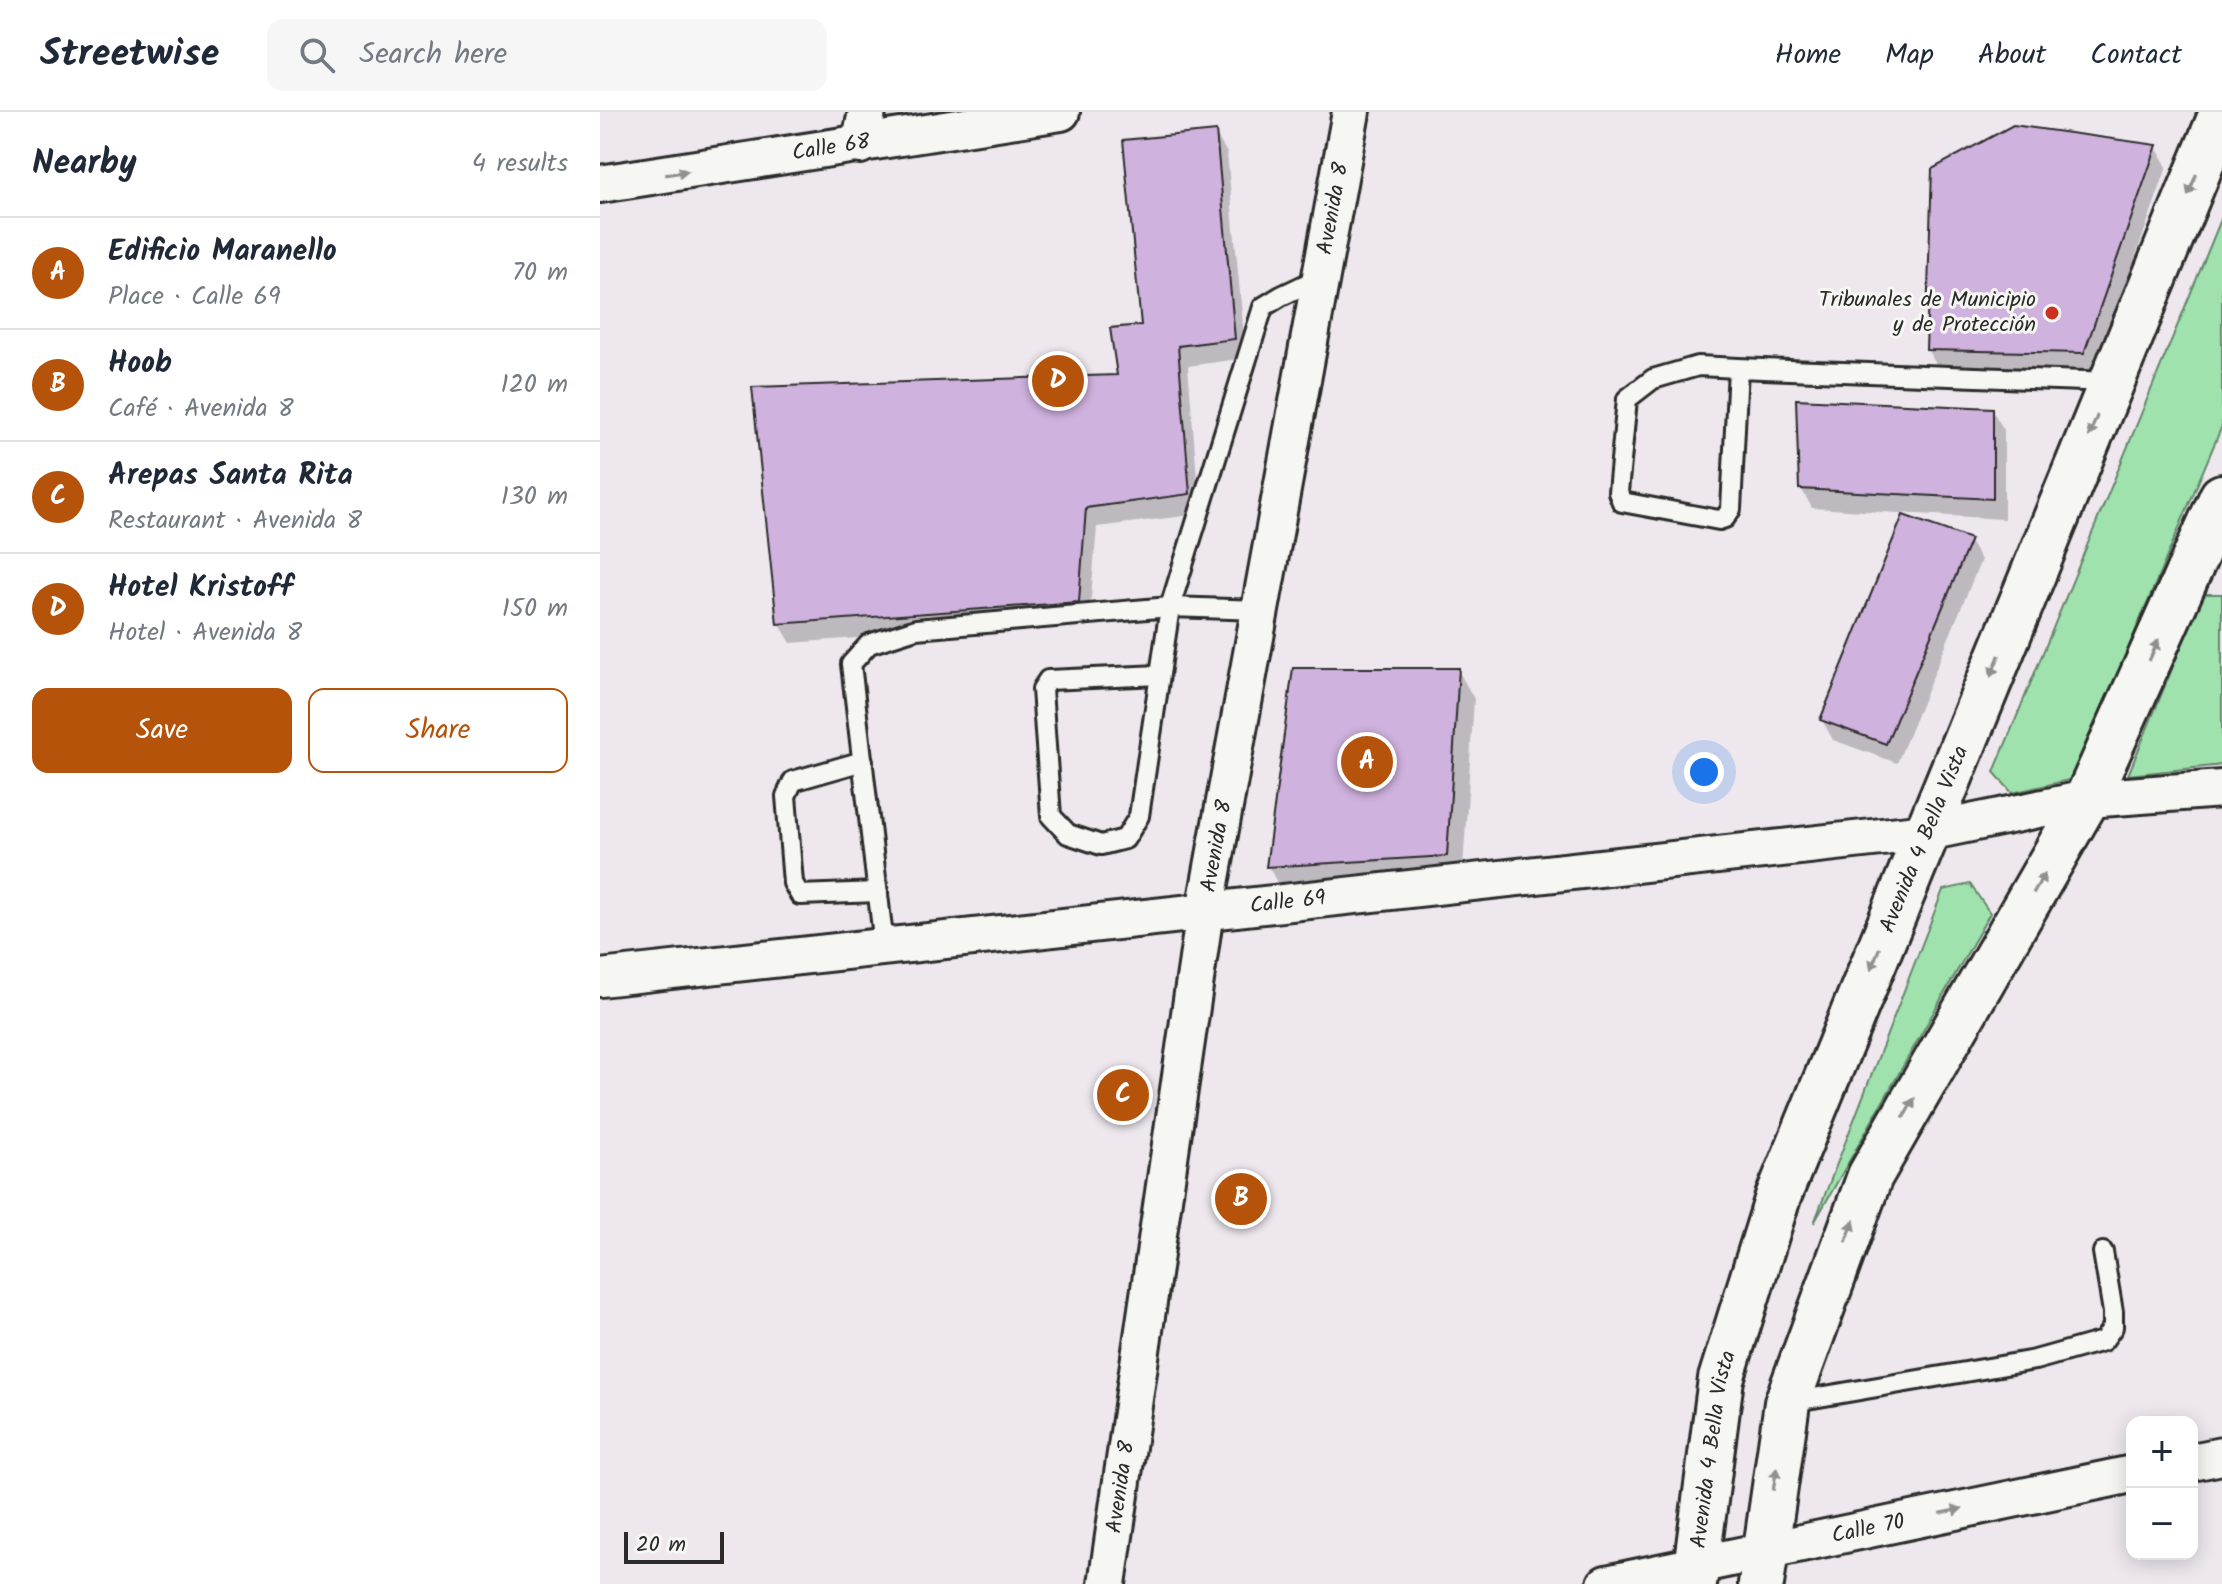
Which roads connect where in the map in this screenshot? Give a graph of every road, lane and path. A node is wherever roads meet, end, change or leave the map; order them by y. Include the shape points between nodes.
1 (1061, 112) edge
2 (1351, 112) edge
3 (2222, 113) edge
4 (863, 128) edge
5 (600, 184) edge
6 (1321, 277) junction
7 (1738, 368) junction
8 (2111, 382) junction
9 (2222, 497) edge
10 (1170, 607) junction
11 (1260, 610) junction
12 (1160, 675) junction
13 (863, 761) junction
14 (2222, 789) edge
15 (2087, 799) junction
16 (1927, 832) junction
17 (878, 892) junction
18 (1205, 911) junction
19 (884, 946) junction
20 (600, 978) edge
21 (2103, 1252) dead end
22 (1787, 1403) junction
23 (2222, 1456) edge
24 (2198, 1461) edge
25 (2126, 1476) edge
26 (1763, 1567) edge
27 (1695, 1575) edge
28 (1107, 1584) edge
29 (1606, 1584) edge

1 - 4 street, Calle 68
2 - 6 street, Avenida 8
3 -> 8 street, Avenida 4 Bella Vista
5 -> 4 street, Calle 68
6 - 10 lane via 1263,307
6 - 11 street, Avenida 8
7 - 7 lane via 1698,366 1653,379 1627,399 1618,492 1622,502 1725,518 1731,509
7 - 8 lane
8 -> 16 street, Avenida 4 Bella Vista
15 -> 9 street
10 - 11 lane
10 - 12 lane
10 - 13 lane via 916,629 869,644 851,664
11 - 18 street, Avenida 8
12 - 12 lane via 1048,680 1042,689 1051,816 1068,834 1101,845 1125,839 1139,816
13 - 17 lane
13 - 17 lane via 793,781 786,796 793,883 800,895
14 - 15 street, Calle 69
15 - 16 street, Calle 69
22 -> 15 street via 1870,1176
16 - 18 street, Calle 69
16 -> 27 street, Avenida 4 Bella Vista via 1778,1197 1721,1379
17 - 19 lane
18 - 19 street, Calle 69
18 - 28 street, Avenida 8
19 - 20 street, Calle 69
21 - 22 lane via 2113,1327 2103,1341 2035,1360
26 -> 22 street
23 - 24 street
26 -> 25 street, Calle 70
26 - 27 street, Calle 70
27 - 29 street, Calle 70

